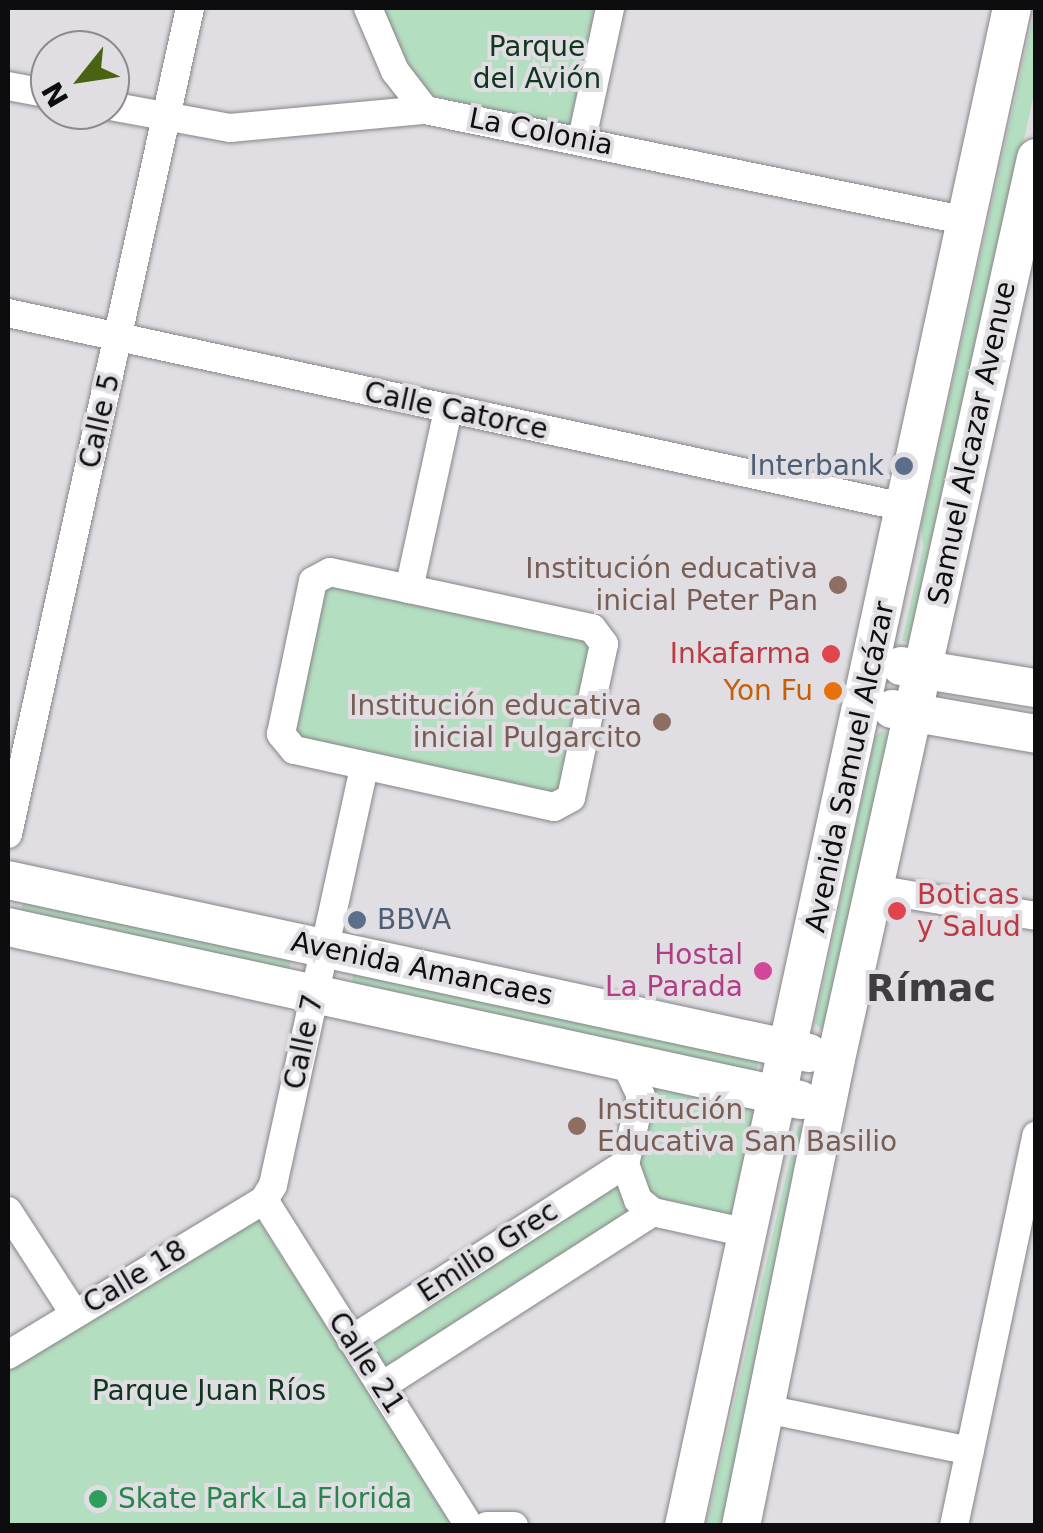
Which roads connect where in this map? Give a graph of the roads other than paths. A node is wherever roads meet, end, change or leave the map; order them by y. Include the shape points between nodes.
1 (190, 8) edge
2 (368, 8) edge
3 (610, 8) edge
4 (1012, 8) edge
5 (130, 110) edge
6 (425, 110) junction
7 (166, 118) junction
8 (582, 139) junction
9 (1036, 158) edge
10 (967, 221) junction
11 (8, 313) edge
12 (121, 337) junction
13 (448, 410) junction
14 (904, 507) junction
15 (408, 589) junction
16 (874, 660) junction
17 (923, 670) junction
18 (1036, 688) edge
19 (866, 701) junction
20 (914, 716) junction
21 (1036, 734) edge
22 (364, 766) junction
23 (8, 834) edge
24 (8, 880) edge
25 (875, 889) junction
26 (1036, 916) edge
27 (8, 926) edge
28 (325, 948) junction
29 (315, 993) junction
30 (788, 1048) junction
31 (836, 1058) junction
32 (625, 1062) junction
33 (779, 1095) junction
34 (827, 1105) junction
35 (1036, 1136) edge
36 (625, 1164) junction
37 (264, 1200) junction
38 (8, 1210) edge
39 (653, 1212) junction
40 (746, 1246) junction
41 (74, 1314) junction
42 (351, 1340) junction
43 (8, 1356) edge
44 (382, 1386) junction
45 (766, 1409) junction
46 (970, 1451) junction
47 (470, 1526) edge
48 (487, 1526) edge
49 (514, 1526) edge
50 (684, 1526) edge
51 (741, 1526) edge
52 (954, 1526) edge

1 - 7 street, Calle 5
2 - 6 street via 395,71
3 - 8 street
4 - 10 main road, Avenida Samuel Alcázar
5 - 7 street, La Colonia
6 - 7 street, La Colonia via 230,128
6 - 8 street, La Colonia
7 - 12 street, Calle 5
8 - 10 street, La Colonia
9 - 17 main road, Samuel Alcazar Avenue
10 - 14 main road, Avenida Samuel Alcázar
11 - 12 street, Calle Catorce
12 - 13 street, Calle Catorce
12 - 23 street, Calle 5
13 - 14 street, Calle Catorce
13 - 15 street
14 - 16 main road, Avenida Samuel Alcázar
15 - 22 street via 330,572 313,581 281,734 294,750
15 - 22 street via 592,628 604,644 571,798 554,807
16 - 17 main road
16 - 19 main road, Avenida Samuel Alcázar
17 - 18 main road
17 - 20 main road, Avenida Samuel Alcázar
19 - 20 main road
19 - 30 main road, Avenida Samuel Alcázar
20 - 21 main road
20 - 25 main road, Avenida Samuel Alcázar
22 - 28 street, Calle 7
24 - 28 main road, Avenida Amancaes
25 - 26 street
25 - 31 main road, Avenida Samuel Alcázar
27 - 29 main road, Avenida Amancaes
28 - 29 street, Calle 7
28 - 30 main road, Avenida Amancaes
29 - 32 main road, Avenida Amancaes
29 - 37 street, Calle 7
30 - 31 main road, Avenida Amancaes
30 - 33 main road, Avenida Samuel Alcázar
31 - 34 main road, Avenida Samuel Alcázar
32 - 33 main road, Avenida Amancaes
32 - 36 street via 641,1096
33 - 34 main road, Avenida Amancaes
33 - 40 main road, Avenida Samuel Alcázar
34 - 45 main road, Avenida Samuel Alcázar
35 - 46 street
36 - 39 street via 627,1182
36 - 42 street, Emilio Grec
37 - 41 street, Calle 18
37 - 42 street, Calle 21
38 - 41 street
39 - 40 street via 722,1225
39 - 44 street, Emilio Grec
40 - 50 main road, Avenida Samuel Alcázar
41 - 43 street, Calle 18
42 - 44 street, Calle 21
44 - 47 street, Calle 21
45 - 46 street
45 - 51 main road, Avenida Samuel Alcázar
46 - 52 street
48 - 49 street

